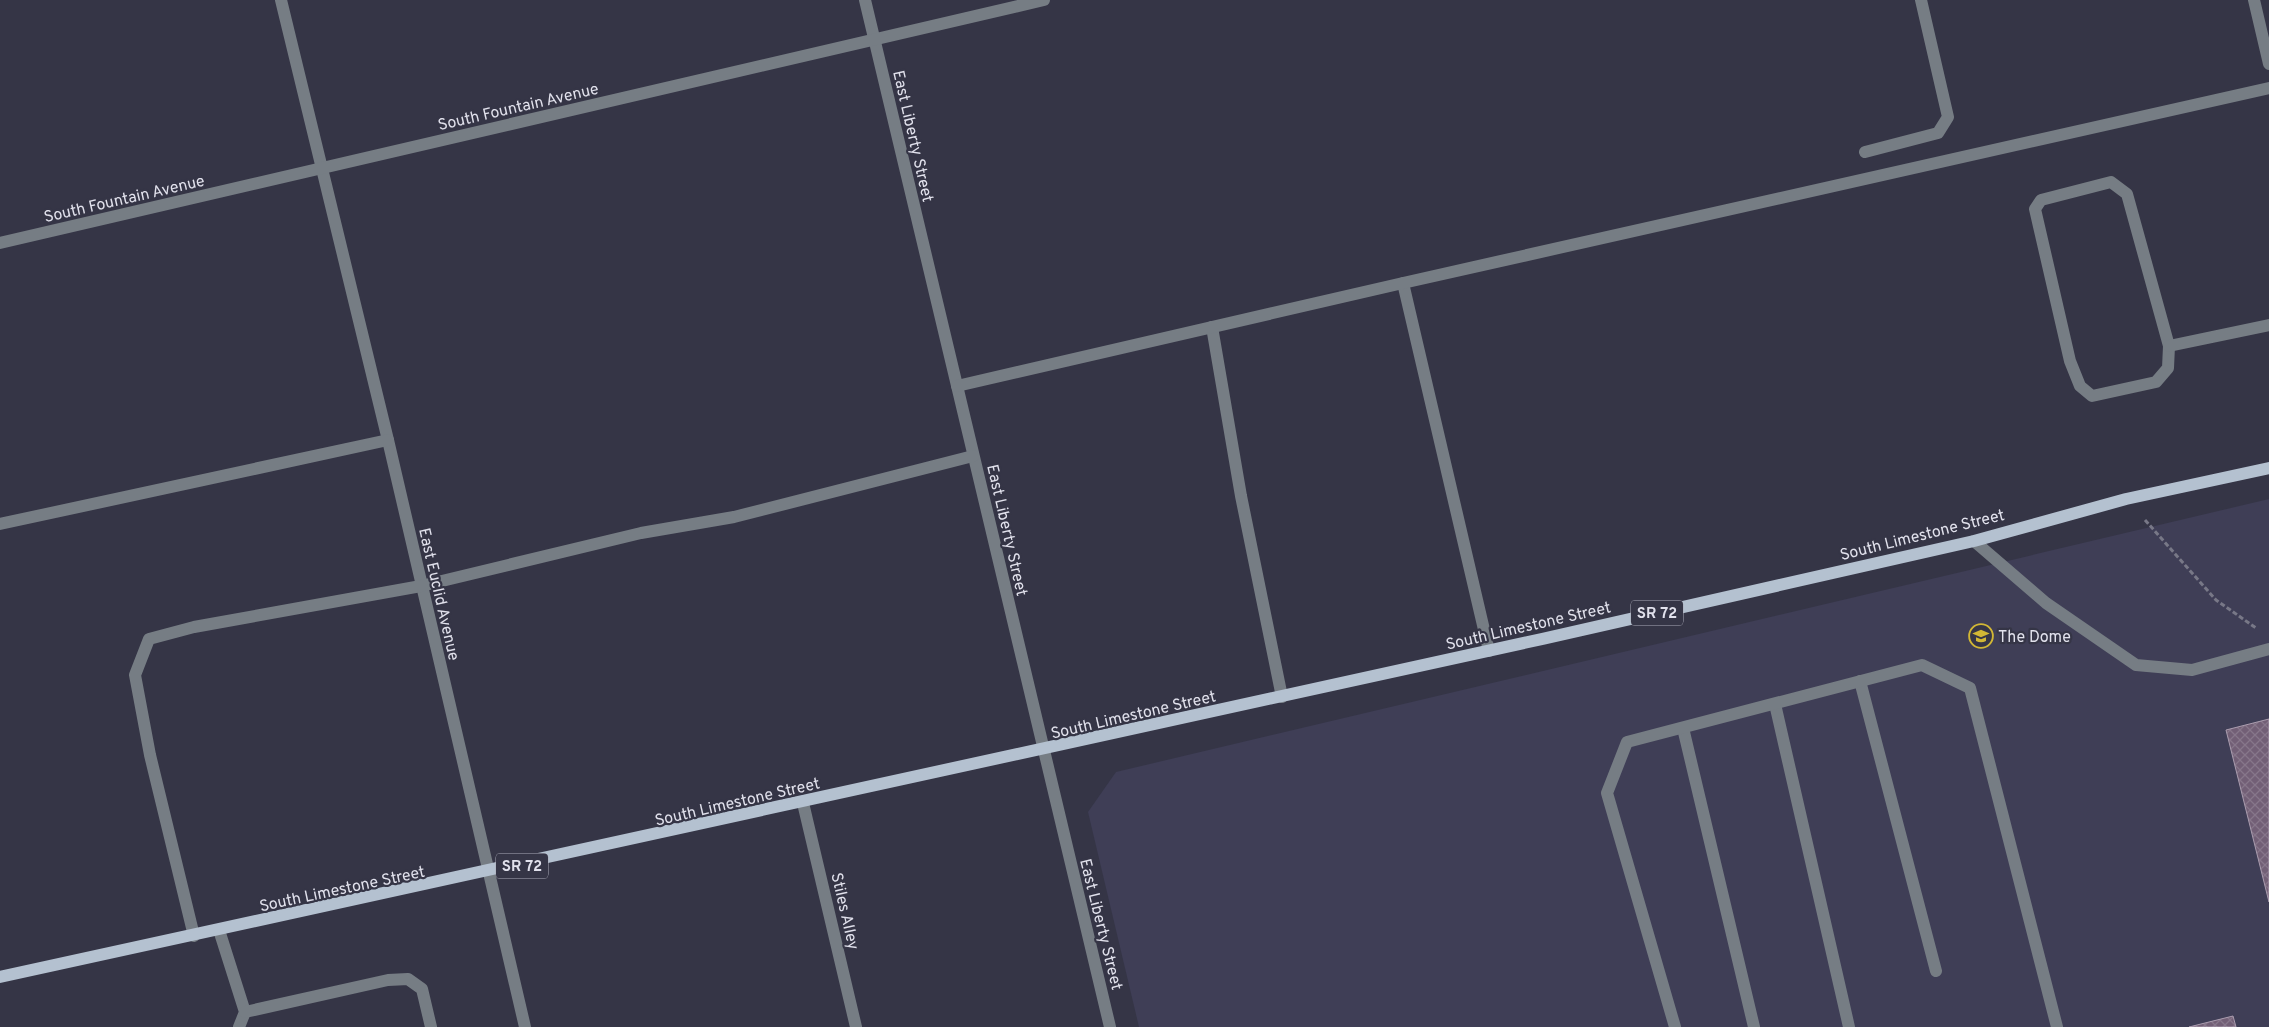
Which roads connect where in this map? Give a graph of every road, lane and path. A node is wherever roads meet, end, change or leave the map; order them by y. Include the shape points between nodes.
1 (281, 0) edge
2 (865, 0) edge
3 (1044, 0) edge
4 (1921, 0) edge
5 (2254, 0) edge
6 (874, 40) junction
7 (2269, 64) edge
8 (2269, 88) edge
9 (1865, 152) dead end
10 (321, 168) junction
11 (0, 243) edge
12 (1403, 283) junction
13 (2269, 324) edge
14 (1212, 327) junction
15 (2169, 346) junction
16 (957, 386) junction
17 (388, 440) junction
18 (973, 456) junction
19 (2269, 468) edge
20 (2126, 499) junction
21 (0, 524) edge
22 (1974, 541) junction
23 (421, 586) junction
24 (2262, 631) dead end
25 (2269, 649) edge
26 (1489, 650) junction
27 (1860, 681) junction
28 (1282, 696) junction
29 (1775, 704) junction
30 (1683, 728) junction
31 (1044, 751) junction
32 (804, 803) junction
33 (488, 874) junction
34 (220, 930) junction
35 (194, 936) junction
36 (1936, 971) dead end
37 (0, 977) edge
38 (245, 1012) junction
39 (240, 1027) edge
40 (432, 1027) edge
41 (525, 1027) edge
42 (856, 1027) edge
43 (1110, 1027) edge
44 (1675, 1027) edge
45 (1754, 1027) edge
46 (1849, 1027) edge
47 (2057, 1027) edge

1 - 10 street, East Euclid Avenue
2 - 6 street, East Liberty Street
3 - 6 street, South Fountain Avenue
4 - 9 street via 1948,117 1938,133
5 - 7 street
6 - 10 street, South Fountain Avenue
6 - 16 street, East Liberty Street
8 - 12 street
10 - 11 street, South Fountain Avenue
10 - 17 street, East Euclid Avenue
12 - 14 street
12 - 26 street
13 - 15 street
14 - 16 street
14 - 28 street via 1241,496
15 - 15 street via 2168,368 2156,382 2092,396 2080,386 2070,360 2035,209 2041,200 2112,182 2127,194
16 - 18 street, East Liberty Street
17 - 21 street
17 - 23 street, East Euclid Avenue
18 - 23 street via 734,517 641,533
18 - 31 street, East Liberty Street
19 - 20 main road, South Limestone Street / SR 72
20 - 22 main road, South Limestone Street / SR 72
20 - 24 path via 2216,600
22 - 25 street via 2046,603 2136,665 2192,670
22 - 26 main road, South Limestone Street / SR 72
23 - 33 street, East Euclid Avenue
23 - 35 street via 194,627 149,639 135,676 150,755
26 - 28 main road, South Limestone Street / SR 72
27 - 29 street
27 - 36 street
27 - 47 street via 1922,665 1970,688
28 - 31 main road, South Limestone Street / SR 72
29 - 30 street
29 - 46 street
30 - 44 street via 1627,742 1607,792
30 - 45 street
31 - 32 main road, South Limestone Street / SR 72
31 - 43 street, East Liberty Street
32 - 33 main road, South Limestone Street / SR 72
32 - 42 street, Stiles Alley
33 - 34 main road, South Limestone Street / SR 72
33 - 41 street, East Euclid Avenue
34 - 35 main road, South Limestone Street / SR 72
34 - 38 street
35 - 37 main road, South Limestone Street / SR 72
38 - 39 street
38 - 40 street via 388,980 408,979 422,989

